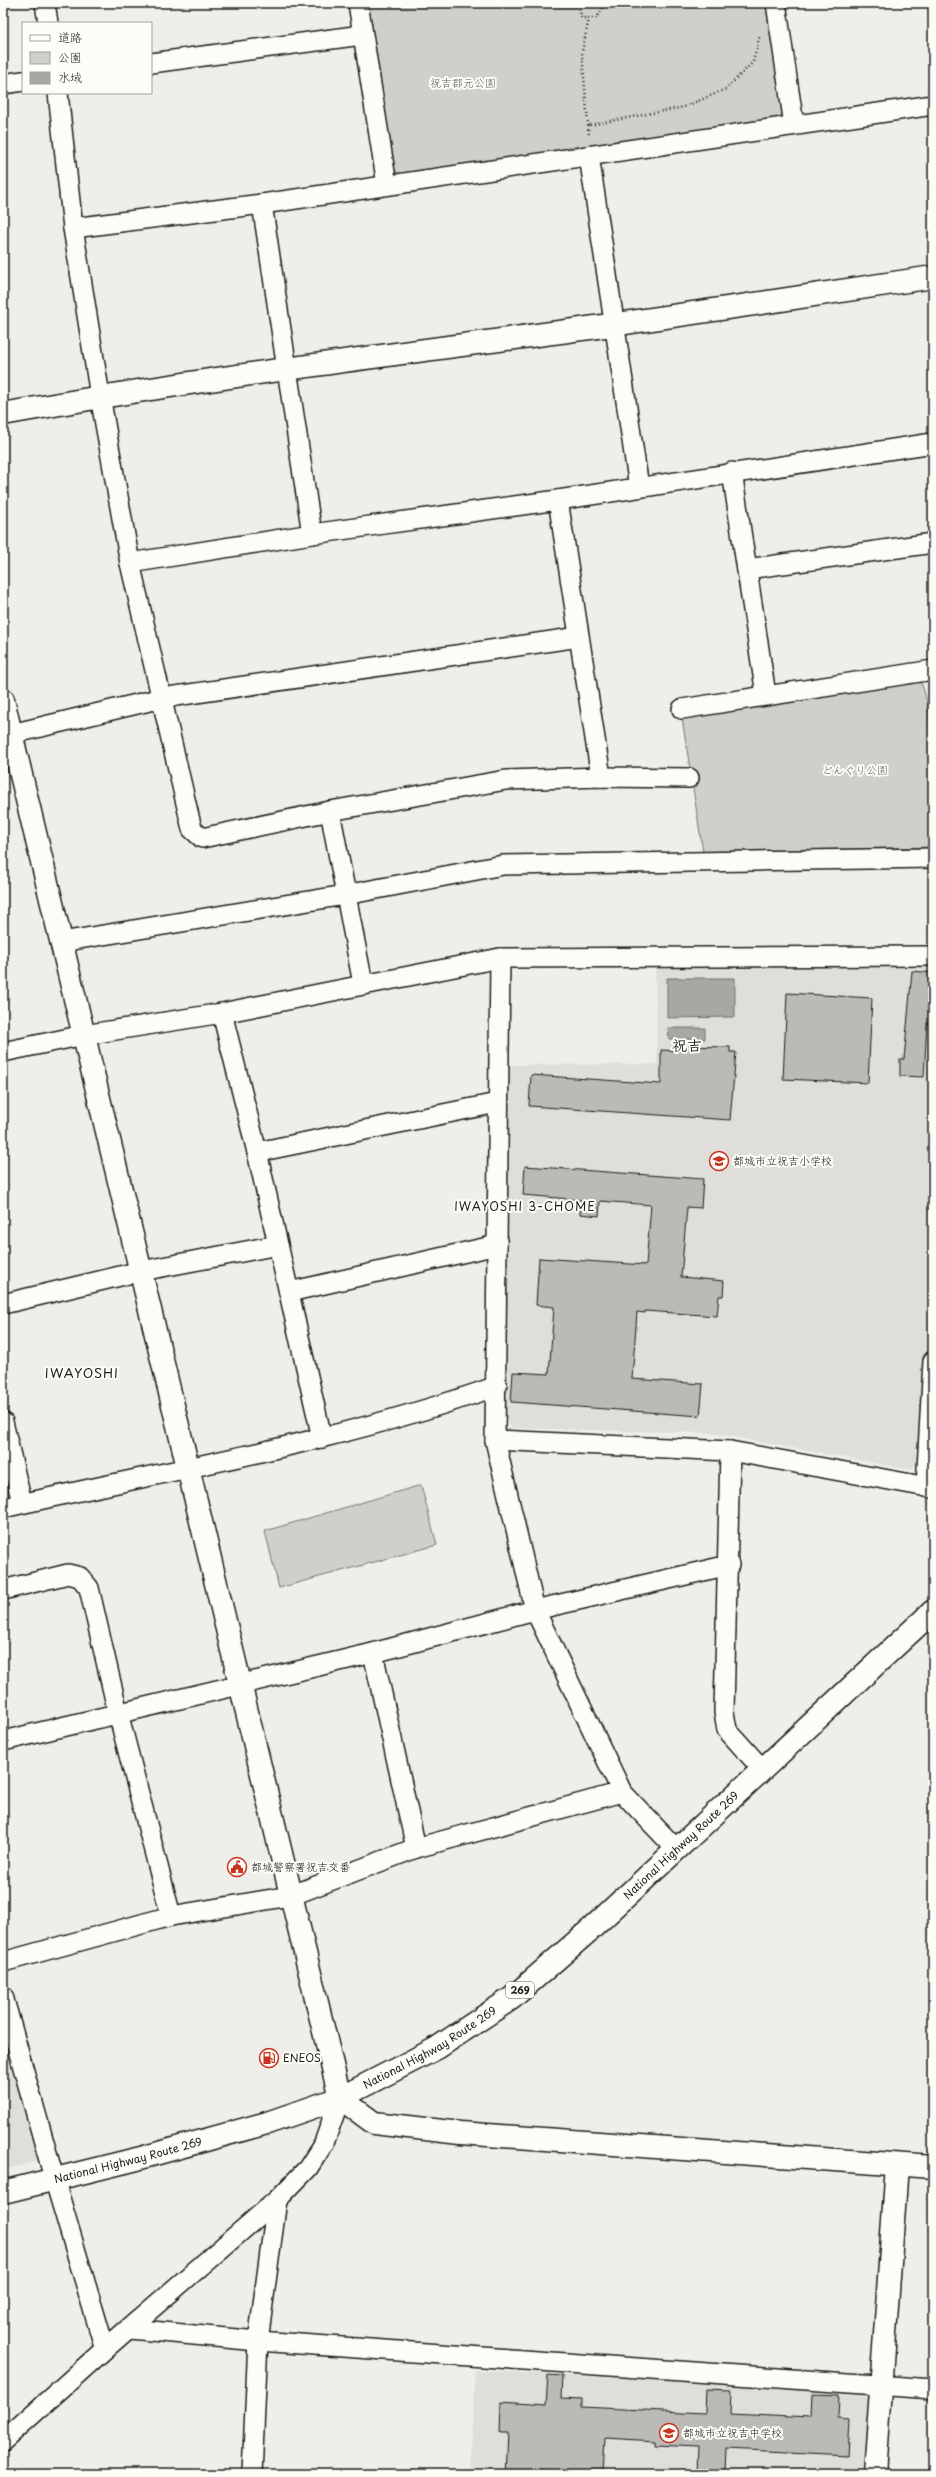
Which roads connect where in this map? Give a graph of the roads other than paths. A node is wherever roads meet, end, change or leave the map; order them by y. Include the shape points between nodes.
1 (45, 3) edge
2 (358, 3) edge
3 (776, 3) edge
4 (48, 22) edge
5 (362, 35) junction
6 (152, 63) edge
7 (22, 81) edge
8 (3, 84) edge
9 (58, 94) edge
10 (933, 105) edge
11 (794, 125) junction
12 (589, 156) junction
13 (388, 186) junction
14 (262, 204) junction
15 (73, 228) junction
16 (933, 277) edge
17 (614, 325) junction
18 (285, 368) junction
19 (100, 396) junction
20 (3, 414) edge
21 (933, 443) edge
22 (732, 472) junction
23 (639, 487) junction
24 (558, 500) junction
25 (312, 534) junction
26 (933, 543) edge
27 (130, 563) junction
28 (747, 569) junction
29 (579, 637) junction
30 (932, 674) edge
31 (766, 695) junction
32 (162, 698) junction
33 (3, 700) edge
34 (682, 709) dead end
35 (7, 735) edge
36 (601, 777) junction
37 (689, 778) dead end
38 (330, 812) junction
39 (933, 858) edge
40 (345, 895) junction
41 (61, 942) junction
42 (933, 956) edge
43 (500, 958) junction
44 (363, 984) junction
45 (222, 1013) junction
46 (84, 1035) junction
47 (3, 1052) edge
48 (497, 1103) junction
49 (257, 1152) junction
50 (278, 1245) junction
51 (497, 1245) junction
52 (141, 1271) junction
53 (289, 1292) junction
54 (3, 1304) edge
55 (933, 1361) edge
56 (497, 1386) junction
57 (3, 1422) edge
58 (322, 1438) junction
59 (495, 1440) junction
60 (730, 1451) junction
61 (186, 1467) junction
62 (930, 1488) edge
63 (22, 1503) junction
64 (3, 1508) edge
65 (729, 1565) junction
66 (3, 1590) edge
67 (535, 1610) junction
68 (933, 1611) edge
69 (373, 1653) junction
70 (240, 1684) junction
71 (118, 1713) junction
72 (3, 1741) edge
73 (762, 1769) junction
74 (622, 1792) junction
75 (416, 1848) junction
76 (677, 1850) junction
77 (290, 1896) junction
78 (171, 1916) junction
79 (3, 1962) edge
80 (3, 1996) edge
81 (340, 2098) junction
82 (897, 2165) junction
83 (933, 2167) edge
84 (54, 2178) junction
85 (3, 2192) edge
86 (277, 2200) junction
87 (130, 2329) junction
88 (258, 2341) junction
89 (105, 2349) junction
90 (881, 2386) junction
91 (933, 2389) edge
92 (3, 2441) edge
93 (252, 2474) edge
94 (875, 2474) edge

1 - 4 street
2 - 5 street
3 - 11 street
5 - 6 street
5 - 13 street
7 - 8 street
9 - 15 street
10 - 11 street
11 - 12 street
12 - 13 street
12 - 17 street
13 - 14 street
14 - 15 street
14 - 18 street
15 - 19 street
16 - 17 main road
17 - 18 main road
17 - 23 street
18 - 19 main road
18 - 25 street
19 - 20 main road
19 - 27 street
21 - 22 street
22 - 23 street
22 - 28 street
23 - 24 street
24 - 25 street
24 - 29 street
25 - 27 street
26 - 28 street
27 - 32 street
28 - 31 street
29 - 32 street
29 - 36 street
30 - 31 street
31 - 34 street
32 - 35 street
32 - 38 street via 192,829 202,838
33 - 35 main road
35 - 41 main road
36 - 37 street
36 - 38 street via 506,780
38 - 40 street
39 - 40 street via 503,865
40 - 41 street
40 - 44 street
41 - 46 main road
42 - 43 street
43 - 44 street
43 - 48 street
44 - 45 street
45 - 46 street
45 - 49 street
46 - 47 street
46 - 52 main road
48 - 49 street
48 - 51 street
49 - 50 street
50 - 52 street
50 - 53 street
51 - 53 street
51 - 56 street
52 - 54 street
52 - 61 main road
53 - 58 street
55 - 62 street
56 - 58 street via 453,1402
56 - 59 street
57 - 63 street
58 - 61 street
59 - 60 street
59 - 67 street
60 - 62 street
60 - 65 street
61 - 63 street
61 - 70 main road
63 - 64 street
65 - 67 street
65 - 73 street via 724,1712 727,1730
66 - 71 street via 68,1574 80,1578 89,1588
67 - 69 street
67 - 74 street
68 - 73 main road, National Highway Route 269 / 269
69 - 70 street
69 - 75 street
70 - 71 street
70 - 77 main road
71 - 72 street
71 - 78 street
73 - 76 main road, National Highway Route 269 / 269
74 - 75 street
74 - 76 street
75 - 77 street
76 - 81 main road, National Highway Route 269 / 269 via 512,1998 437,2048
77 - 78 street
77 - 81 main road
78 - 79 street
80 - 84 street
81 - 82 main road via 374,2123 452,2132
81 - 84 main road, National Highway Route 269 / 269 via 267,2123 137,2159
81 - 86 street via 324,2143 308,2168
82 - 83 main road
82 - 90 main road
84 - 85 main road, National Highway Route 269 / 269
84 - 89 street
86 - 87 street
86 - 88 street
87 - 88 street
87 - 89 street
88 - 90 street
88 - 93 street
89 - 92 street
90 - 91 street
90 - 94 main road

